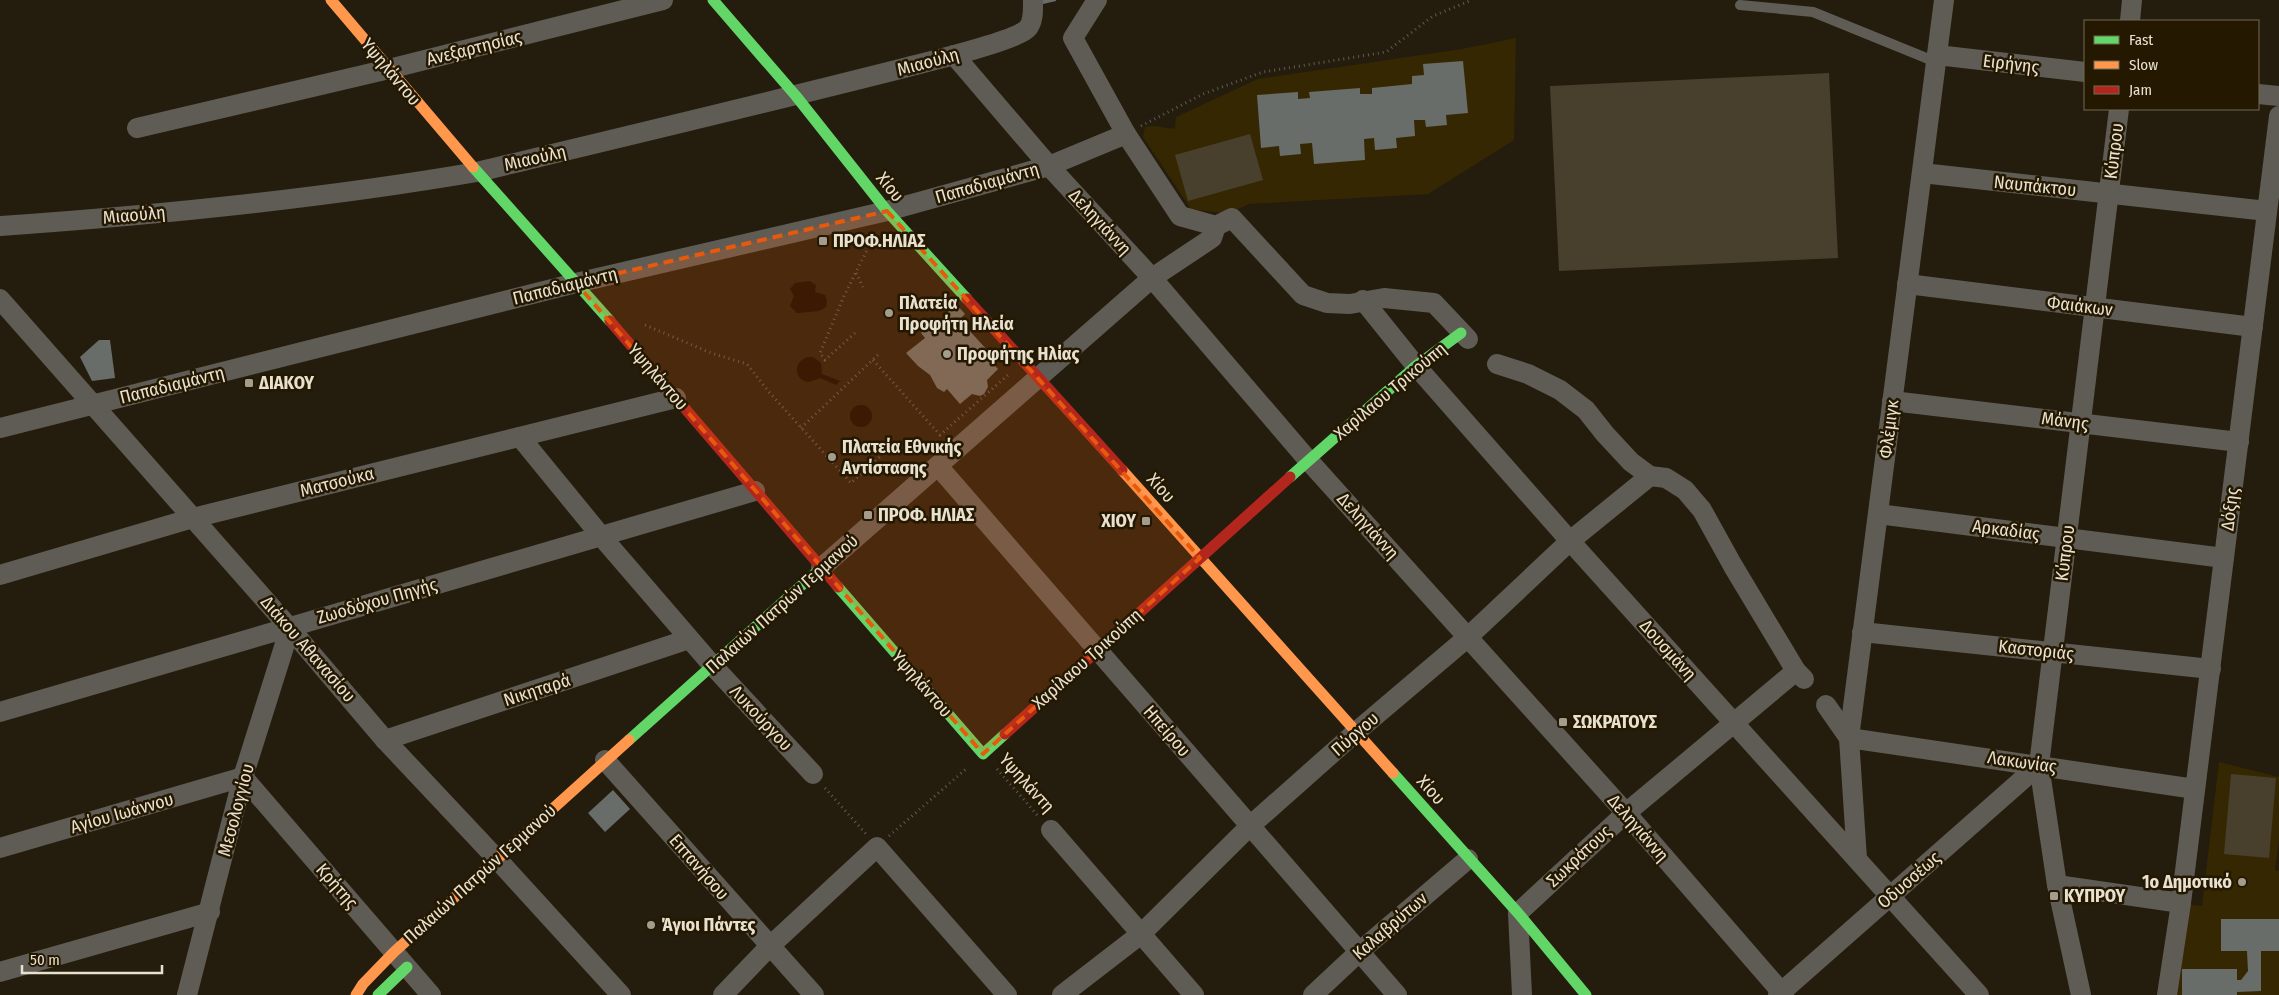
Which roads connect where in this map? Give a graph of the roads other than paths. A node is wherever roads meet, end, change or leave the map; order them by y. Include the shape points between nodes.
1 (331, 0) edge
2 (664, 0) edge
3 (713, 0) edge
4 (1033, 0) edge
5 (1097, 0) edge
6 (1944, 0) edge
7 (2132, 0) edge
8 (1740, 5) dead end
9 (2130, 20) edge
10 (954, 56) junction
11 (1937, 58) junction
12 (389, 70) junction
13 (2084, 72) edge
14 (2259, 94) edge
15 (796, 96) junction
16 (2279, 96) edge
17 (2119, 110) edge
18 (2279, 116) edge
19 (137, 128) dead end
20 (1126, 134) junction
21 (1049, 166) junction
22 (476, 172) junction
23 (1922, 173) junction
24 (2109, 194) junction
25 (887, 211) junction
26 (2267, 211) junction
27 (0, 226) edge
28 (1216, 226) junction
29 (1152, 278) junction
30 (576, 283) junction
31 (1907, 284) junction
32 (0, 299) edge
33 (1363, 300) junction
34 (2095, 308) junction
35 (2253, 327) junction
36 (1464, 336) joint
37 (1497, 364) dead end
38 (1416, 366) junction
39 (1040, 378) junction
40 (676, 398) junction
41 (1892, 401) junction
42 (94, 405) junction
43 (2081, 423) junction
44 (0, 428) edge
45 (520, 438) junction
46 (2238, 442) junction
47 (1308, 460) junction
48 (938, 466) junction
49 (1650, 476) junction
50 (755, 491) junction
51 (1878, 514) junction
52 (193, 518) junction
53 (601, 536) junction
54 (2067, 538) junction
55 (1570, 541) junction
56 (1200, 558) junction
57 (2224, 558) junction
58 (821, 568) junction
59 (0, 574) edge
60 (288, 626) junction
61 (1862, 632) junction
62 (1468, 637) junction
63 (690, 639) junction
64 (1097, 650) junction
65 (2053, 652) junction
66 (713, 666) junction
67 (2211, 669) junction
68 (1826, 705) dead end
69 (0, 712) edge
70 (1733, 721) junction
71 (1356, 732) junction
72 (1849, 738) junction
73 (385, 740) junction
74 (983, 754) joint
75 (605, 760) junction
76 (2039, 764) junction
77 (813, 774) road end
78 (243, 777) junction
79 (2195, 789) junction
80 (1626, 813) junction
81 (1250, 826) junction
82 (1051, 830) road end
83 (0, 848) edge
84 (496, 858) junction
85 (1468, 859) junction
86 (1856, 859) junction
87 (2057, 885) junction
88 (1890, 896) junction
89 (2181, 903) junction
90 (210, 912) junction
91 (1518, 913) junction
92 (1141, 934) junction
93 (770, 947) junction
94 (1359, 952) junction
95 (0, 972) edge
96 (407, 972) edge
97 (1781, 994) edge
98 (187, 995) edge
99 (356, 995) edge
100 (378, 995) edge
101 (431, 995) edge
102 (621, 995) edge
103 (723, 995) edge
104 (814, 995) edge
105 (1007, 995) edge
106 (1062, 995) edge
107 (1194, 995) edge
108 (1313, 995) edge
109 (1397, 995) edge
110 (1522, 995) edge
111 (1586, 995) edge
112 (1979, 995) edge
113 (2080, 995) edge
114 (2167, 995) edge

1 - 12 street, Υψηλάντου
2 - 12 street, Ανεξαρτησίας
3 - 15 street, Χίου
4 - 10 street, Μιαούλη via 1033,16 1027,29
5 - 20 street via 1073,38
6 - 11 street, Φλέμιγκ
7 - 9 street
8 - 11 lane via 1813,12
10 - 15 street, Μιαούλη
10 - 21 street, Δεληγιάννη
11 - 13 street, Ειρήνης
11 - 23 street, Φλέμιγκ
12 - 19 street, Ανεξαρτησίας
12 - 22 street, Υψηλάντου
14 - 16 street
15 - 22 street, Μιαούλη
15 - 25 street, Χίου
17 - 24 street, Κύπρου
18 - 26 street, Δόξης
20 - 21 street, Παπαδιαμάντη
20 - 28 street via 1180,216
21 - 25 street, Παπαδιαμάντη
21 - 29 street, Δεληγιάννη
22 - 27 street, Μιαούλη via 219,207
22 - 30 street, Υψηλάντου
23 - 24 street, Ναυπάκτου
23 - 31 street, Φλέμιγκ
24 - 26 street, Ναυπάκτου
24 - 34 street, Κύπρου
25 - 30 street, Παπαδιαμάντη
25 - 39 street, Χίου
26 - 35 street, Δόξης
28 - 29 street, Παλαιών Πατρών Γερμανού via 1212,238
28 - 33 street via 1232,218 1303,295 1327,303 1350,304
29 - 39 street, Παλαιών Πατρών Γερμανού
29 - 47 street, Δεληγιάννη
30 - 40 street, Υψηλάντου
30 - 42 street, Παπαδιαμάντη
31 - 34 street, Φαιάκων
31 - 41 street, Φλέμιγκ
32 - 42 street, Διάκου Αθανασίου
33 - 36 street via 1384,298 1434,303
33 - 38 street, Δουσμάνη
34 - 35 street, Φαιάκων
34 - 43 street, Κύπρου
35 - 46 street, Δόξης
36 - 38 street, Χαρίλαου Τρικούπη
37 - 49 street via 1528,374 1560,390 1586,410 1631,462
38 - 47 street, Χαρίλαου Τρικούπη
38 - 55 street, Δουσμάνη
39 - 48 street, Παλαιών Πατρών Γερμανού
39 - 56 street, Χίου
40 - 45 street, Ματσούκα
40 - 50 street, Υψηλάντου
41 - 43 street, Μάνης
41 - 51 street, Φλέμιγκ
42 - 44 street, Παπαδιαμάντη
42 - 52 street, Διάκου Αθανασίου
43 - 46 street, Μάνης
43 - 54 street, Κύπρου
45 - 52 street, Ματσούκα
45 - 53 street, Λυκούργου
46 - 57 street, Δόξης
47 - 56 street, Χαρίλαου Τρικούπη
47 - 62 street, Δεληγιάννη
48 - 58 street, Παλαιών Πατρών Γερμανού
48 - 64 street, Ηπείρου
49 - 55 street, Πύργου
49 - 70 street, Σωκράτους via 1666,478 1685,490 1702,510 1732,566 1800,675
50 - 53 street, Ζωοδόχου Πηγής
50 - 58 street, Υψηλάντου
51 - 54 street, Αρκαδίας
51 - 61 street, Φλέμιγκ
52 - 59 street, Ματσούκα
52 - 60 street, Διάκου Αθανασίου
53 - 60 street, Ζωοδόχου Πηγής
53 - 63 street, Λυκούργου
54 - 57 street, Αρκαδίας
54 - 65 street, Κύπρου
55 - 62 street, Πύργου
55 - 70 street, Δουσμάνη
56 - 64 street, Χαρίλαου Τρικούπη
56 - 71 street, Χίου
57 - 67 street, Δόξης
58 - 66 street, Παλαιών Πατρών Γερμανού
58 - 74 street, Υψηλάντου
60 - 69 street, Ζωοδόχου Πηγής
60 - 73 street, Διάκου Αθανασίου
60 - 78 street, Μεσολογγίου
61 - 65 street, Καστοριάς
61 - 72 street, Φλέμιγκ
62 - 71 street, Πύργου
62 - 80 street, Δεληγιάννη
63 - 66 street, Λυκούργου
63 - 73 street, Νικηταρά
64 - 74 street, Χαρίλαου Τρικούπη
64 - 81 street, Ηπείρου
65 - 67 street, Καστοριάς
65 - 76 street, Κύπρου
66 - 75 street, Παλαιών Πατρών Γερμανού
66 - 77 street, Λυκούργου
67 - 79 street, Δόξης
68 - 72 street
70 - 80 street, Σωκράτους
70 - 86 street, Δουσμάνη
71 - 81 street, Πύργου
71 - 85 street, Χίου
72 - 76 street, Λακωνίας
72 - 86 street, Φλέμιγκ
73 - 84 street, Διάκου Αθανασίου
75 - 84 street, Παλαιών Πατρών Γερμανού
75 - 93 street, Επτανήσου
76 - 79 street, Λακωνίας
76 - 87 street, Κύπρου
76 - 88 street, Οδυσσέως
78 - 83 street, Αγίου Ιωάννου
78 - 90 street, Μεσολογγίου
78 - 96 street, Κρήτης
79 - 89 street, Δόξης
80 - 91 street, Σωκράτους
80 - 97 street, Δεληγιάννη
81 - 92 street, Πύργου
81 - 94 street, Ηπείρου
82 - 92 street
84 - 96 street, Παλαιών Πατρών Γερμανού
84 - 102 street, Διάκου Αθανασίου
85 - 91 street, Χίου
85 - 94 street, Καλαβρύτων
86 - 88 street, Δουσμάνη
87 - 89 street
87 - 113 street, Κύπρου
88 - 97 street, Οδυσσέως
88 - 112 street, Δουσμάνη
89 - 114 street, Δόξης
90 - 95 street
90 - 98 street, Μεσολογγίου
91 - 110 street
91 - 111 street, Χίου
92 - 106 street, Πύργου
92 - 107 street
93 - 103 street
93 - 104 street, Επτανήσου
93 - 105 street via 877,846
94 - 108 street, Καλαβρύτων
94 - 109 street, Ηπείρου
96 - 99 street, Παλαιών Πατρών Γερμανού via 363,984
96 - 100 street, Παλαιών Πατρών Γερμανού
96 - 101 street, Κρήτης

